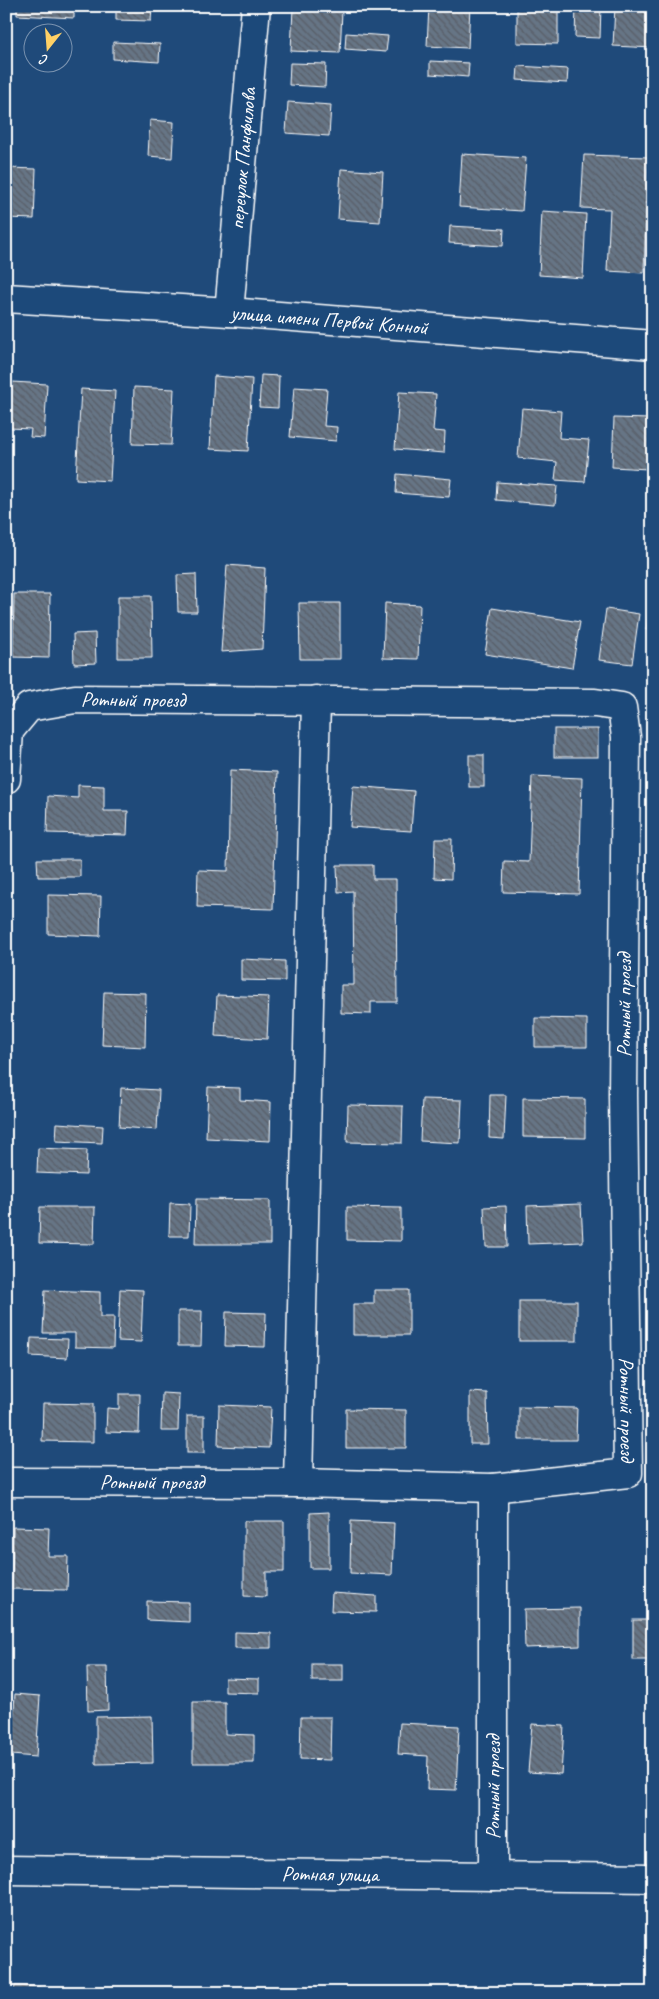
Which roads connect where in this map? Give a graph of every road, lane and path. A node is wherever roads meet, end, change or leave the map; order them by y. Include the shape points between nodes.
1 (256, 6) edge
2 (6, 298) edge
3 (229, 312) junction
4 (653, 345) edge
5 (316, 700) junction
6 (6, 779) edge
7 (6, 1482) edge
8 (298, 1483) junction
9 (493, 1488) junction
10 (6, 1870) edge
11 (493, 1876) junction
12 (653, 1878) edge

1 - 3 street, переулок Панфилова
2 - 3 street, улица имени Первой Конной
3 - 4 street, улица имени Первой Конной
5 - 6 street, Ротный проезд via 75,699 29,707 9,731
5 - 8 street
5 - 9 street, Ротный проезд via 595,703 622,707 626,736 623,1095 628,1473
7 - 8 street, Ротный проезд
8 - 9 street, Ротный проезд
9 - 11 street, Ротный проезд
10 - 11 street, Ротная улица
11 - 12 street, Ротная улица

